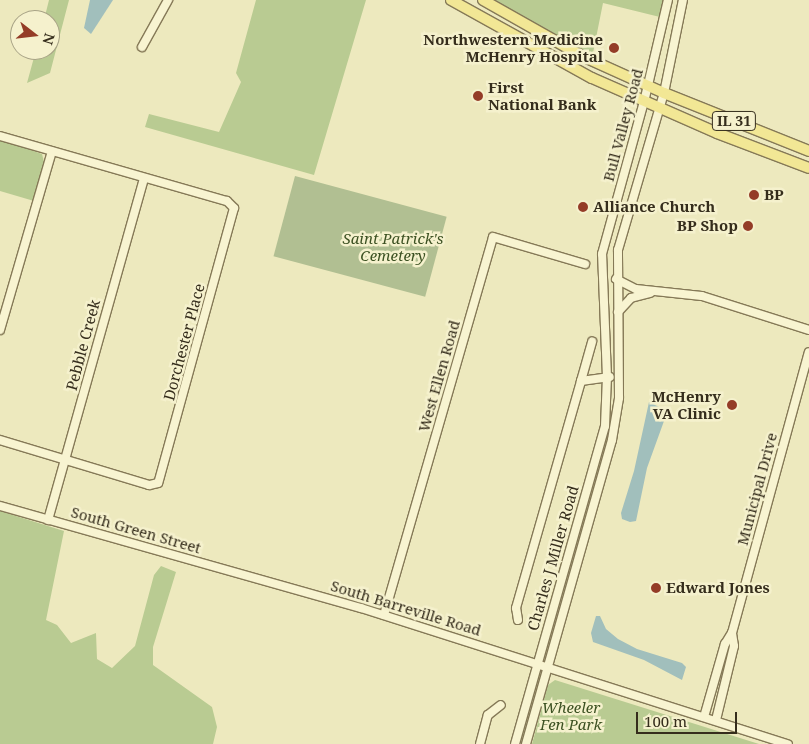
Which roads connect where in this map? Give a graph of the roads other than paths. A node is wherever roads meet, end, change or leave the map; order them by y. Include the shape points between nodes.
1 (168, 0) edge
2 (451, 0) edge
3 (483, 0) edge
4 (668, 0) edge
5 (683, 0) edge
6 (142, 47) dead end
7 (648, 87) junction
8 (664, 93) junction
9 (644, 102) junction
10 (660, 108) junction
11 (0, 136) edge
12 (52, 151) junction
13 (809, 151) edge
14 (809, 168) edge
15 (144, 178) junction
16 (585, 264) dead end
17 (616, 279) junction
18 (659, 291) junction
19 (618, 312) junction
20 (0, 330) edge
21 (809, 330) edge
22 (592, 342) dead end
23 (809, 352) edge
24 (620, 376) junction
25 (607, 377) junction
26 (581, 380) junction
27 (0, 440) edge
28 (66, 462) junction
29 (0, 506) edge
30 (48, 520) junction
31 (266, 581) joint
32 (384, 615) junction
33 (518, 620) dead end
34 (732, 633) junction
35 (537, 664) junction
36 (548, 668) junction
37 (501, 705) dead end
38 (704, 717) junction
39 (716, 720) junction
40 (480, 744) edge
41 (515, 744) edge
42 (526, 744) edge
43 (788, 744) edge

1 - 6 street
2 - 9 main road, IL 31 via 592,78
3 - 7 main road, IL 31 via 582,56
4 - 7 street, Bull Valley Road
5 - 8 street, Bull Valley Road
7 - 8 main road, IL 31
7 - 9 street, Bull Valley Road
8 - 10 street, Bull Valley Road
8 - 13 main road, IL 31
9 - 10 main road, IL 31
9 - 25 street, Bull Valley Road via 602,254
10 - 14 main road, IL 31
10 - 17 street, Bull Valley Road via 618,250
11 - 12 street
12 - 15 street
12 - 20 street
15 - 28 street, Pebble Creek
15 - 28 street, Dorchester Place via 233,205 162,471 156,485
16 - 32 street, West Ellen Road via 493,237
17 - 18 street via 632,288
17 - 19 street, Bull Valley Road
18 - 19 street via 634,296
18 - 21 street via 702,296
19 - 24 street, Bull Valley Road
22 - 26 street
23 - 34 street, Municipal Drive
24 - 25 street
24 - 36 street, Bull Valley Road via 612,440
25 - 26 street
25 - 35 street, Charles J Miller Road via 605,426
26 - 33 street via 516,608
27 - 28 street
28 - 30 street, Pebble Creek
29 - 30 street, South Green Street
30 - 31 street, South Green Street
31 - 32 street, South Barreville Road
32 - 35 street, South Barreville Road
34 - 38 street, Municipal Drive via 725,644
34 - 39 street, Municipal Drive via 734,646
35 - 36 street
35 - 41 street, Charles J Miller Road
36 - 38 street
36 - 42 street
37 - 40 street via 488,715
38 - 39 street
39 - 43 street

